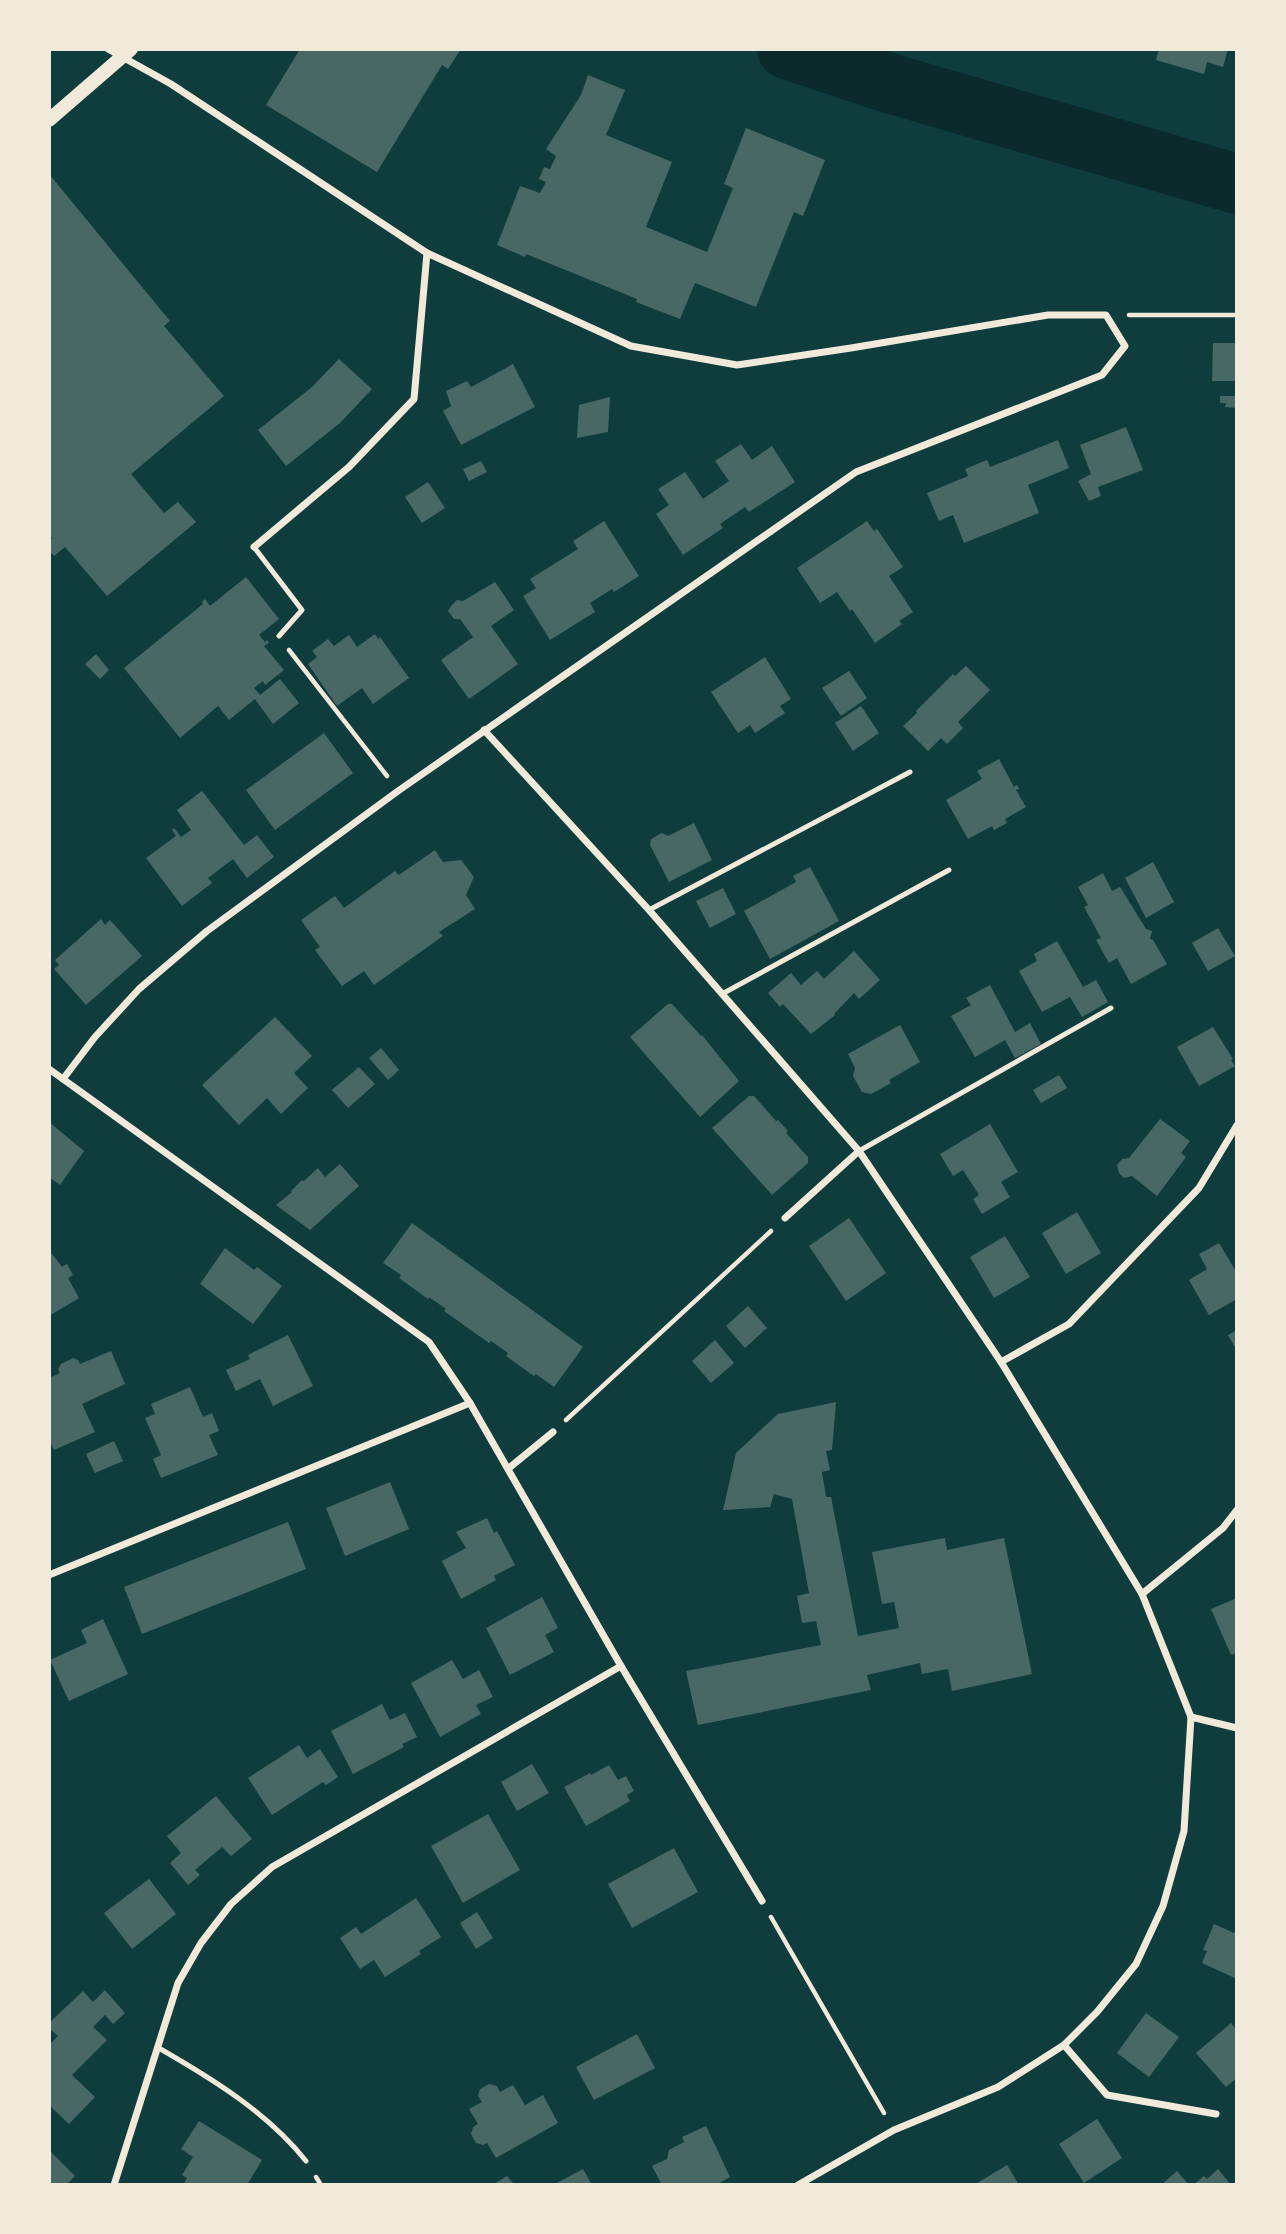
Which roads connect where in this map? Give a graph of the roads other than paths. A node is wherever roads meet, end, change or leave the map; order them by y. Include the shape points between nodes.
1 (108, 49) edge
2 (127, 53) edge
3 (49, 120) edge
4 (427, 253) junction
5 (254, 547) joint
6 (279, 636) road end
7 (484, 730) junction
8 (910, 772) dead end
9 (949, 870) dead end
10 (649, 910) junction
11 (722, 994) junction
12 (1111, 1008) dead end
13 (49, 1069) edge
14 (63, 1079) junction
15 (1237, 1125) edge
16 (859, 1151) junction
17 (785, 1218) road end
18 (1001, 1362) junction
19 (470, 1403) junction
20 (553, 1432) road end
21 (509, 1468) junction
22 (1237, 1510) edge
23 (49, 1575) edge
24 (1142, 1594) junction
25 (621, 1666) junction
26 (1191, 1717) junction
27 (1237, 1728) edge
28 (762, 1901) road end
29 (1064, 2045) junction
30 (157, 2047) junction
31 (1216, 2114) dead end
32 (306, 2161) dead end
33 (114, 2185) edge
34 (799, 2185) edge

1 - 2 street
2 - 3 main road
2 - 4 street
4 - 5 street via 414,399 349,467
4 - 7 street via 631,346 737,365 1048,315 1106,315 1125,346 1102,375 856,472
5 - 6 lane via 302,610
7 - 10 street
7 - 14 street via 207,931 139,989
8 - 10 lane
9 - 11 lane
10 - 11 street
11 - 16 street
12 - 16 lane
13 - 14 street
14 - 19 street via 429,1342
15 - 18 street via 1199,1188 1069,1324
16 - 17 street
16 - 18 street
18 - 24 street
19 - 21 street
19 - 23 street
20 - 21 street
21 - 25 street
22 - 24 street via 1223,1528
24 - 26 street
25 - 28 street
25 - 30 street via 272,1867 231,1904 201,1942 178,1983
26 - 27 street
26 - 29 street via 1184,1831 1163,1906 1136,1964
29 - 31 street via 1107,2095
29 - 34 street via 998,2087 894,2130
30 - 32 lane via 211,2077 289,2139
30 - 33 street

